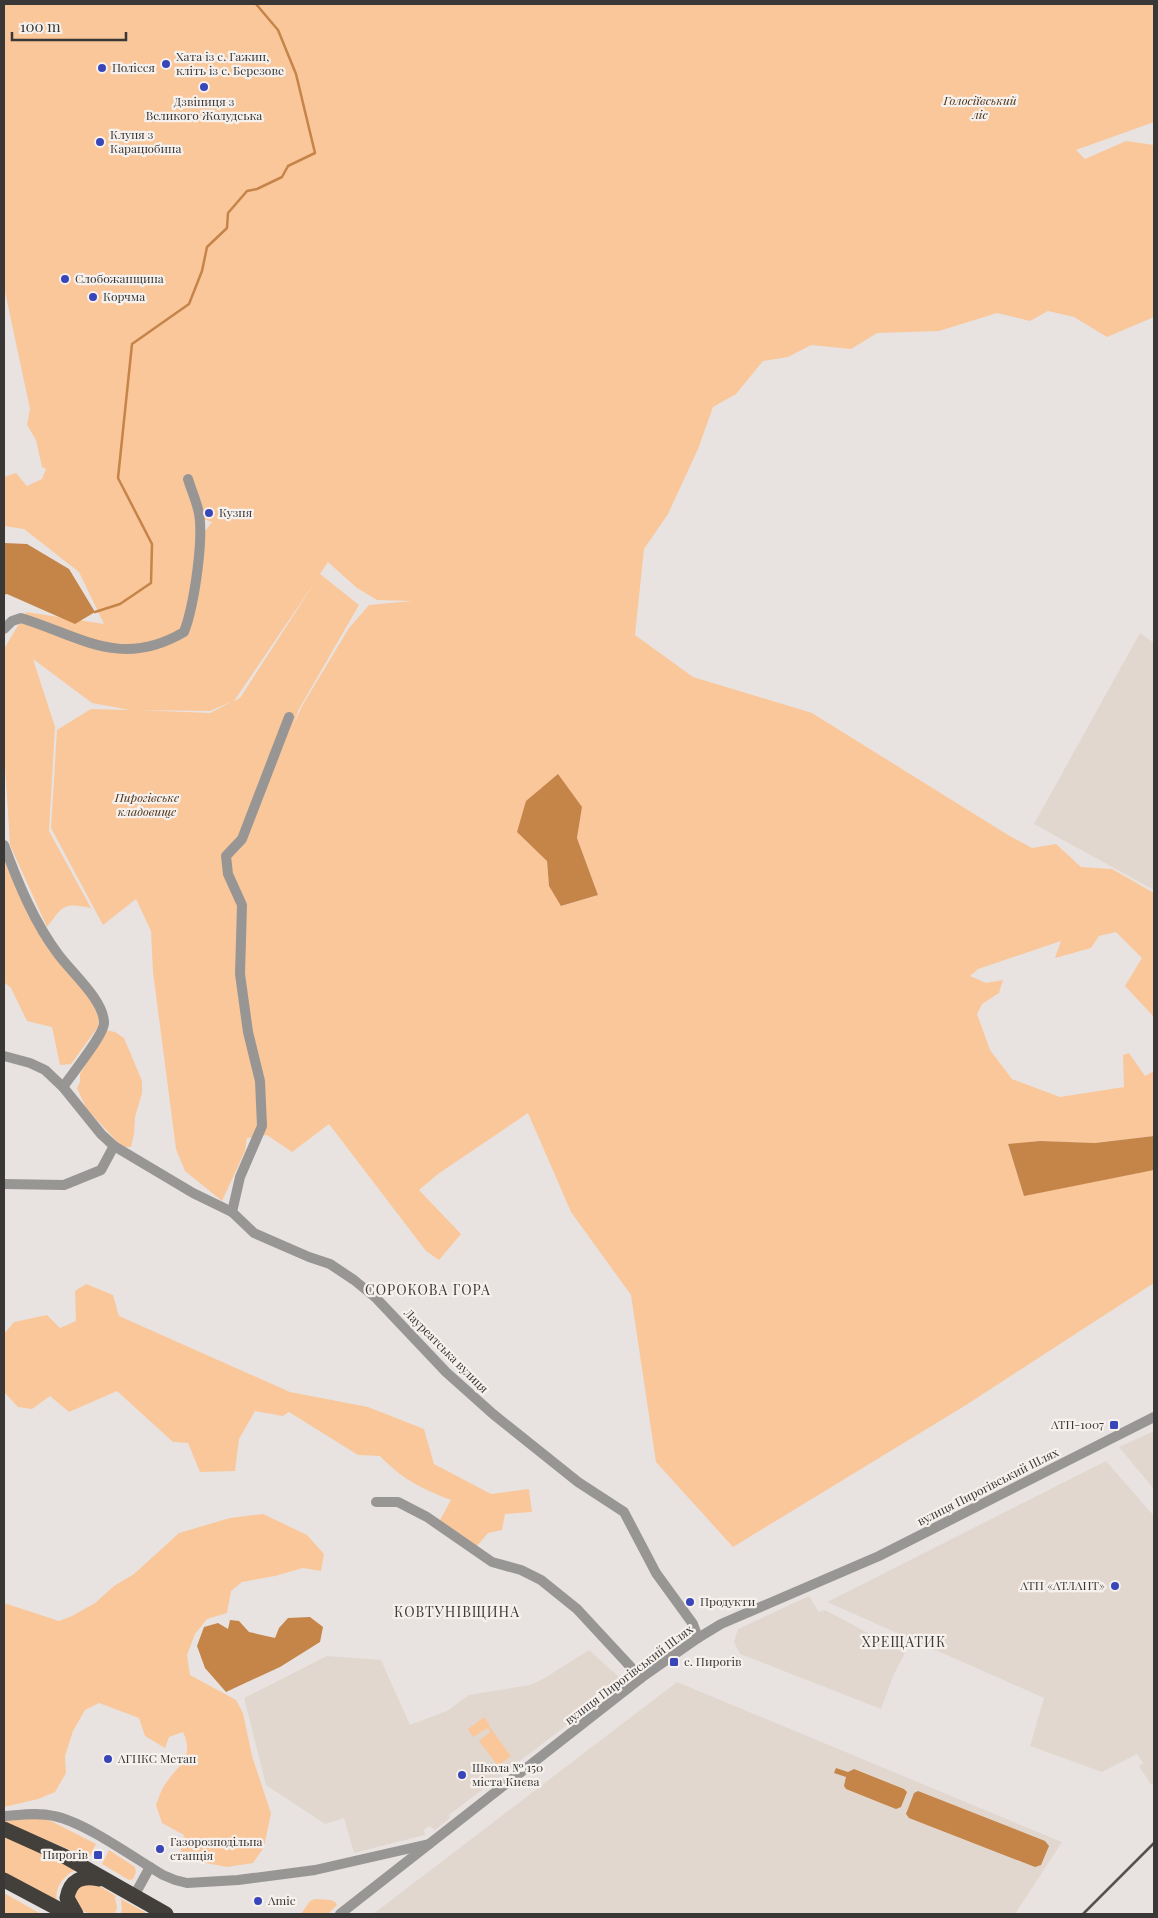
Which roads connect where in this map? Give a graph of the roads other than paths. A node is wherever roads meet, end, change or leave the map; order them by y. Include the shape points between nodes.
1 (188, 479) dead end
2 (4, 629) edge
3 (289, 717) dead end
4 (4, 845) edge
5 (4, 1056) edge
6 (63, 1087) junction
7 (114, 1146) junction
8 (4, 1184) edge
9 (232, 1212) junction
10 (1154, 1417) edge
11 (376, 1502) dead end
12 (698, 1638) junction
13 (641, 1678) junction
14 (4, 1816) edge
15 (4, 1829) edge
16 (432, 1844) junction
17 (150, 1867) junction
18 (4, 1880) edge
19 (108, 1881) junction
20 (134, 1896) junction
21 (68, 1914) edge
22 (76, 1914) edge
23 (166, 1914) edge
24 (340, 1914) edge

1 - 2 street via 198,510 200,546 191,616 184,632 160,644 110,649 21,618
3 - 9 street via 242,839 226,856 228,874 242,905 240,974 248,1032 260,1081 262,1126 240,1177
4 - 6 street via 39,927 92,994 104,1022 102,1030
5 - 6 street, Лауреатська вулиця via 45,1070
6 - 7 street, Лауреатська вулиця
7 - 8 street via 101,1170 64,1185
7 - 9 street, Лауреатська вулиця
9 - 12 street, Лауреатська вулиця via 254,1233 330,1264 354,1280 493,1414 578,1482 624,1512 656,1573 693,1624
10 - 12 street, вулиця Пирогівський Шлях via 879,1556 721,1624
11 - 13 street via 398,1502 427,1517 492,1562 541,1580 577,1610
12 - 13 street, вулиця Пирогівський Шлях
13 - 16 street, вулиця Пирогівський Шлях
14 - 17 street via 56,1816
15 - 19 highway via 64,1856
16 - 17 street via 315,1870 212,1882 187,1883
16 - 24 street, вулиця Пирогівський Шлях
17 - 20 street
18 - 21 highway
19 - 20 highway
19 - 22 highway via 83,1877 75,1881 67,1898
20 - 23 highway

